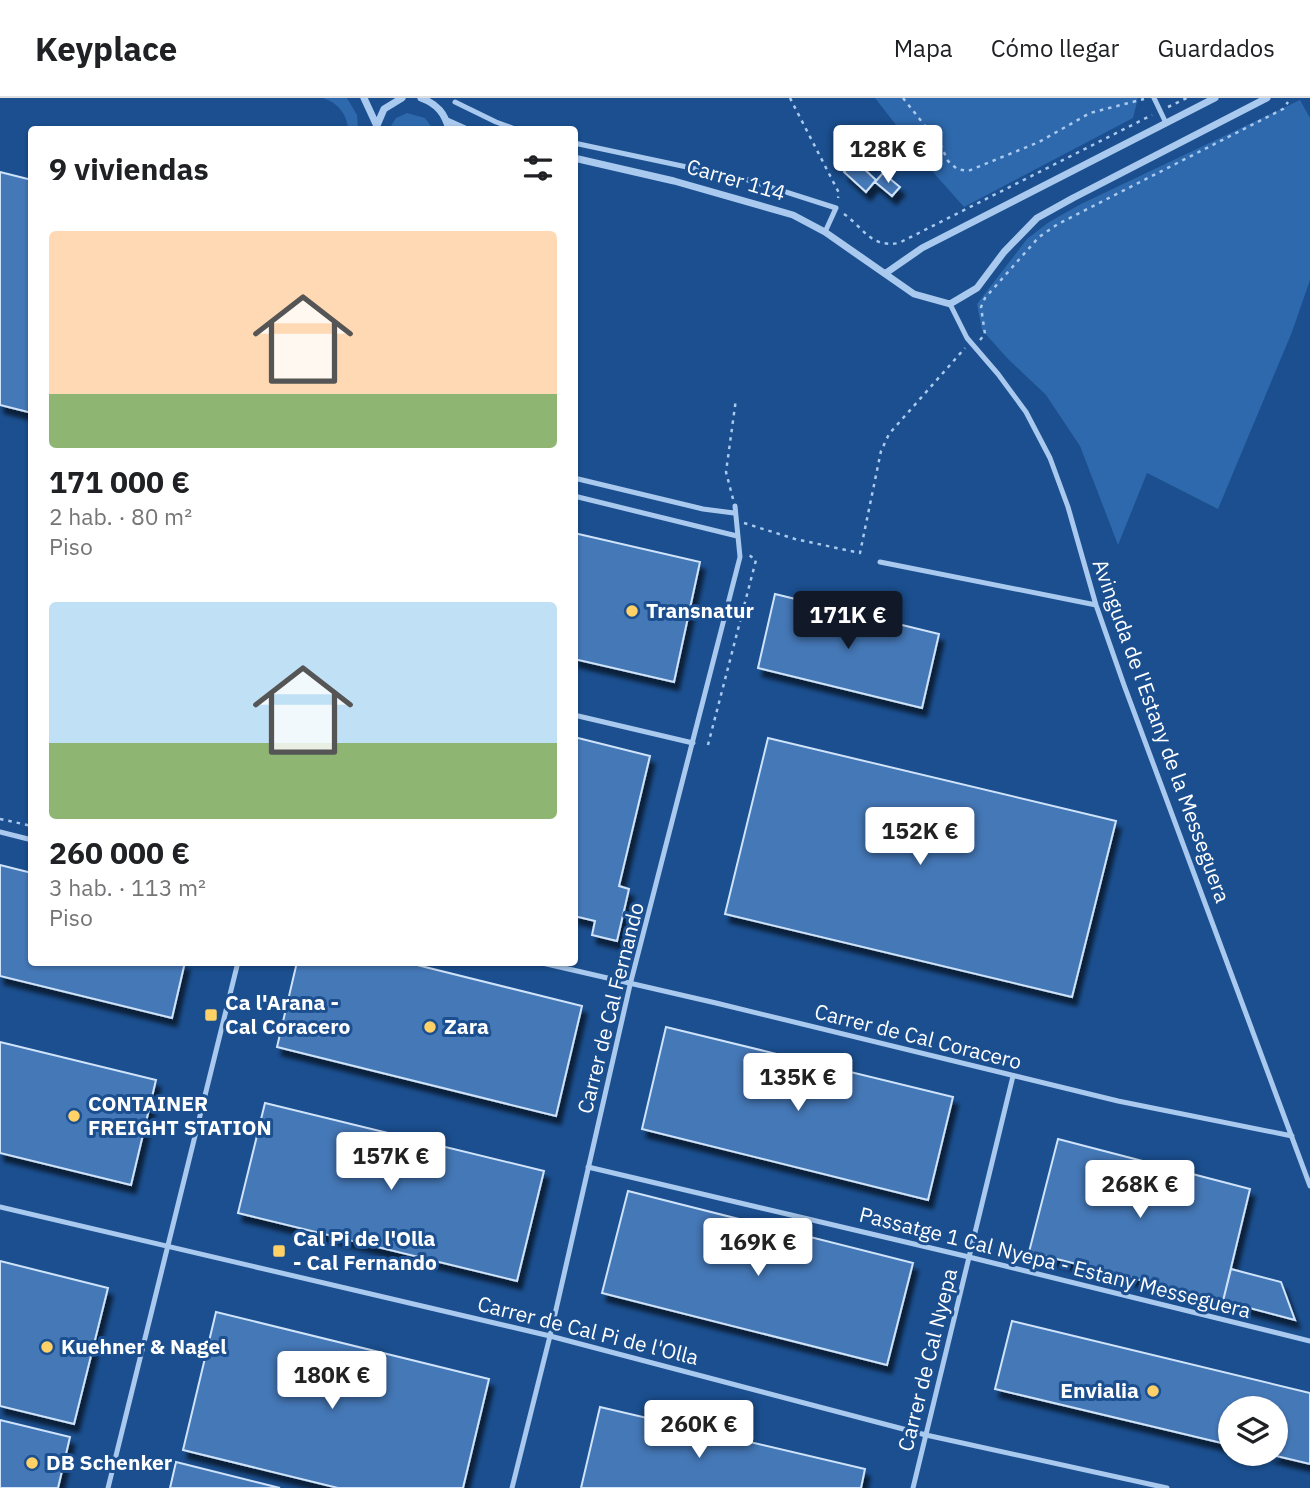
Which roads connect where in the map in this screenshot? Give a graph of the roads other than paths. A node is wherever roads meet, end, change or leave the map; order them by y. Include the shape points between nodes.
1 (363, 98) edge
2 (402, 98) edge
3 (421, 98) edge
4 (1154, 98) edge
5 (1215, 98) edge
6 (1267, 98) edge
7 (455, 102) dead end
8 (447, 121) junction
9 (1166, 123) junction
10 (375, 126) edge
11 (376, 126) edge
12 (448, 126) edge
13 (458, 126) edge
14 (507, 126) edge
15 (578, 144) edge
16 (578, 159) edge
17 (825, 232) junction
18 (886, 273) junction
19 (950, 304) junction
20 (578, 479) edge
21 (578, 497) edge
22 (737, 536) junction
23 (880, 562) dead end
24 (1096, 605) junction
25 (578, 716) edge
26 (693, 743) junction
27 (0, 832) edge
28 (28, 839) edge
29 (237, 966) edge
30 (554, 966) edge
31 (630, 985) junction
32 (1013, 1076) junction
33 (1292, 1136) junction
34 (588, 1167) junction
35 (1310, 1186) edge
36 (0, 1207) edge
37 (168, 1246) junction
38 (969, 1257) junction
39 (550, 1336) junction
40 (1310, 1341) edge
41 (926, 1435) junction
42 (108, 1488) edge
43 (512, 1488) edge
44 (913, 1488) edge
45 (1167, 1488) edge

1 - 10 street
2 - 11 street via 384,109
3 - 8 street via 437,106
4 - 9 lane
5 - 9 street
6 - 19 street via 1037,218 977,288
7 - 14 lane
8 - 12 street
8 - 13 street
9 - 18 street via 922,248
15 - 17 lane via 748,180 836,208
16 - 17 street, Carrer 114 via 766,206
17 - 18 street, Carrer 114
18 - 19 street, Carrer 114 via 914,293
19 - 24 lane, Avinguda de l'Estany de la Messeguera via 972,344 1026,412 1050,458
20 - 22 lane, Carrer de Cal Fernando via 735,514
21 - 22 lane
22 - 26 lane, Carrer de Cal Fernando via 740,557
23 - 24 lane
24 - 33 lane, Avinguda de l'Estany de la Messeguera
25 - 26 lane
26 - 31 lane, Carrer de Cal Fernando
27 - 28 lane
29 - 37 lane
30 - 31 lane, Carrer de Cal Coracero
31 - 32 lane, Carrer de Cal Coracero
31 - 34 lane, Carrer de Cal Fernando
32 - 33 lane, Carrer de Cal Coracero
32 - 38 lane, Carrer de Cal Nyepa
33 - 35 lane, Avinguda de l'Estany de la Messeguera
34 - 38 lane, Passatge 1 Cal Nyepa - Estany Messeguera
34 - 39 lane, Carrer de Cal Fernando
36 - 37 lane, Carrer de Cal Pi de l'Olla
37 - 39 lane, Carrer de Cal Pi de l'Olla
37 - 42 lane
38 - 40 lane, Passatge 1 Cal Nyepa - Estany Messeguera
38 - 41 lane, Carrer de Cal Nyepa
39 - 41 lane, Carrer de Cal Pi de l'Olla
39 - 43 lane, Carrer de Cal Fernando
41 - 44 lane, Carrer de Cal Nyepa
41 - 45 lane, Carrer de Cal Pi de l'Olla

